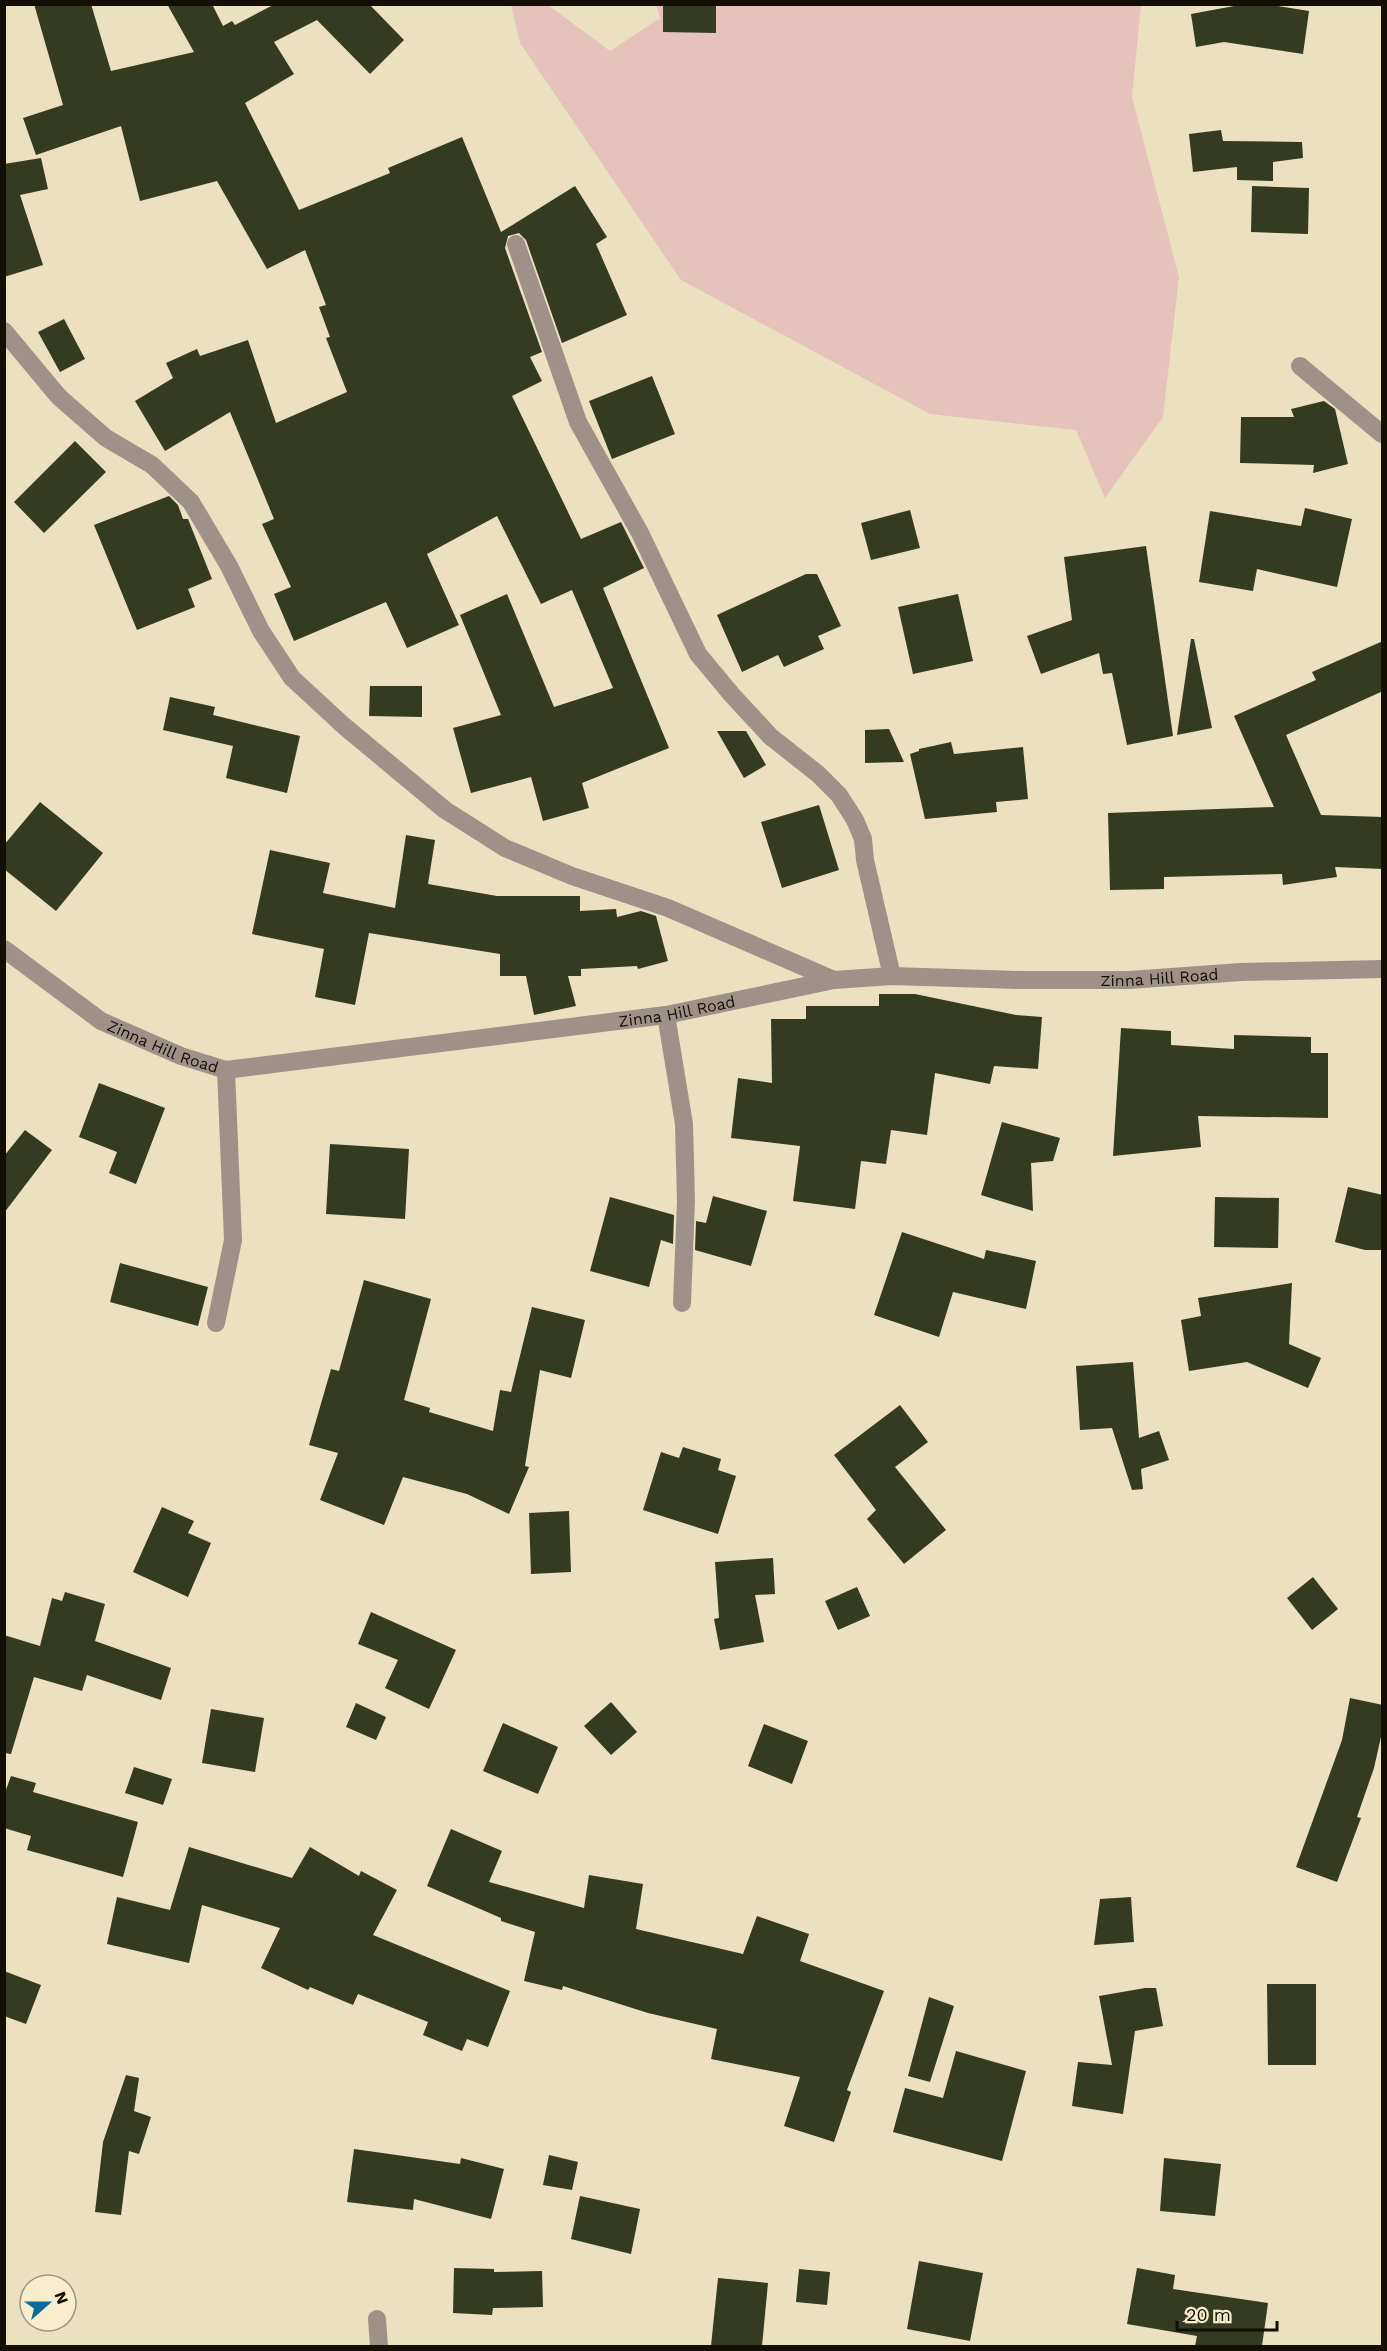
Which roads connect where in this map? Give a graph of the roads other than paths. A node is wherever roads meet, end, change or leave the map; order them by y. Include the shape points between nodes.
1 (516, 244) dead end
2 (4, 331) edge
3 (1300, 366) dead end
4 (1383, 434) edge
5 (4, 949) edge
6 (1383, 969) edge
7 (892, 976) junction
8 (834, 980) junction
9 (666, 1015) junction
10 (226, 1070) junction
11 (682, 1303) dead end
12 (216, 1323) dead end
13 (377, 2319) dead end
14 (379, 2346) edge

1 - 7 street via 578,422 640,533 698,654 771,737 839,795 855,820 863,839
2 - 8 street via 59,398 106,438 152,465 191,501 261,631 292,678 445,810 506,848 572,876 668,908
3 - 4 street
5 - 10 street, Zinna Hill Road via 100,1021 181,1056
6 - 7 street, Zinna Hill Road via 1241,972 1129,980
7 - 8 street, Zinna Hill Road
8 - 9 street, Zinna Hill Road
9 - 10 street, Zinna Hill Road
9 - 11 street via 684,1124
10 - 12 street via 233,1240
13 - 14 street

